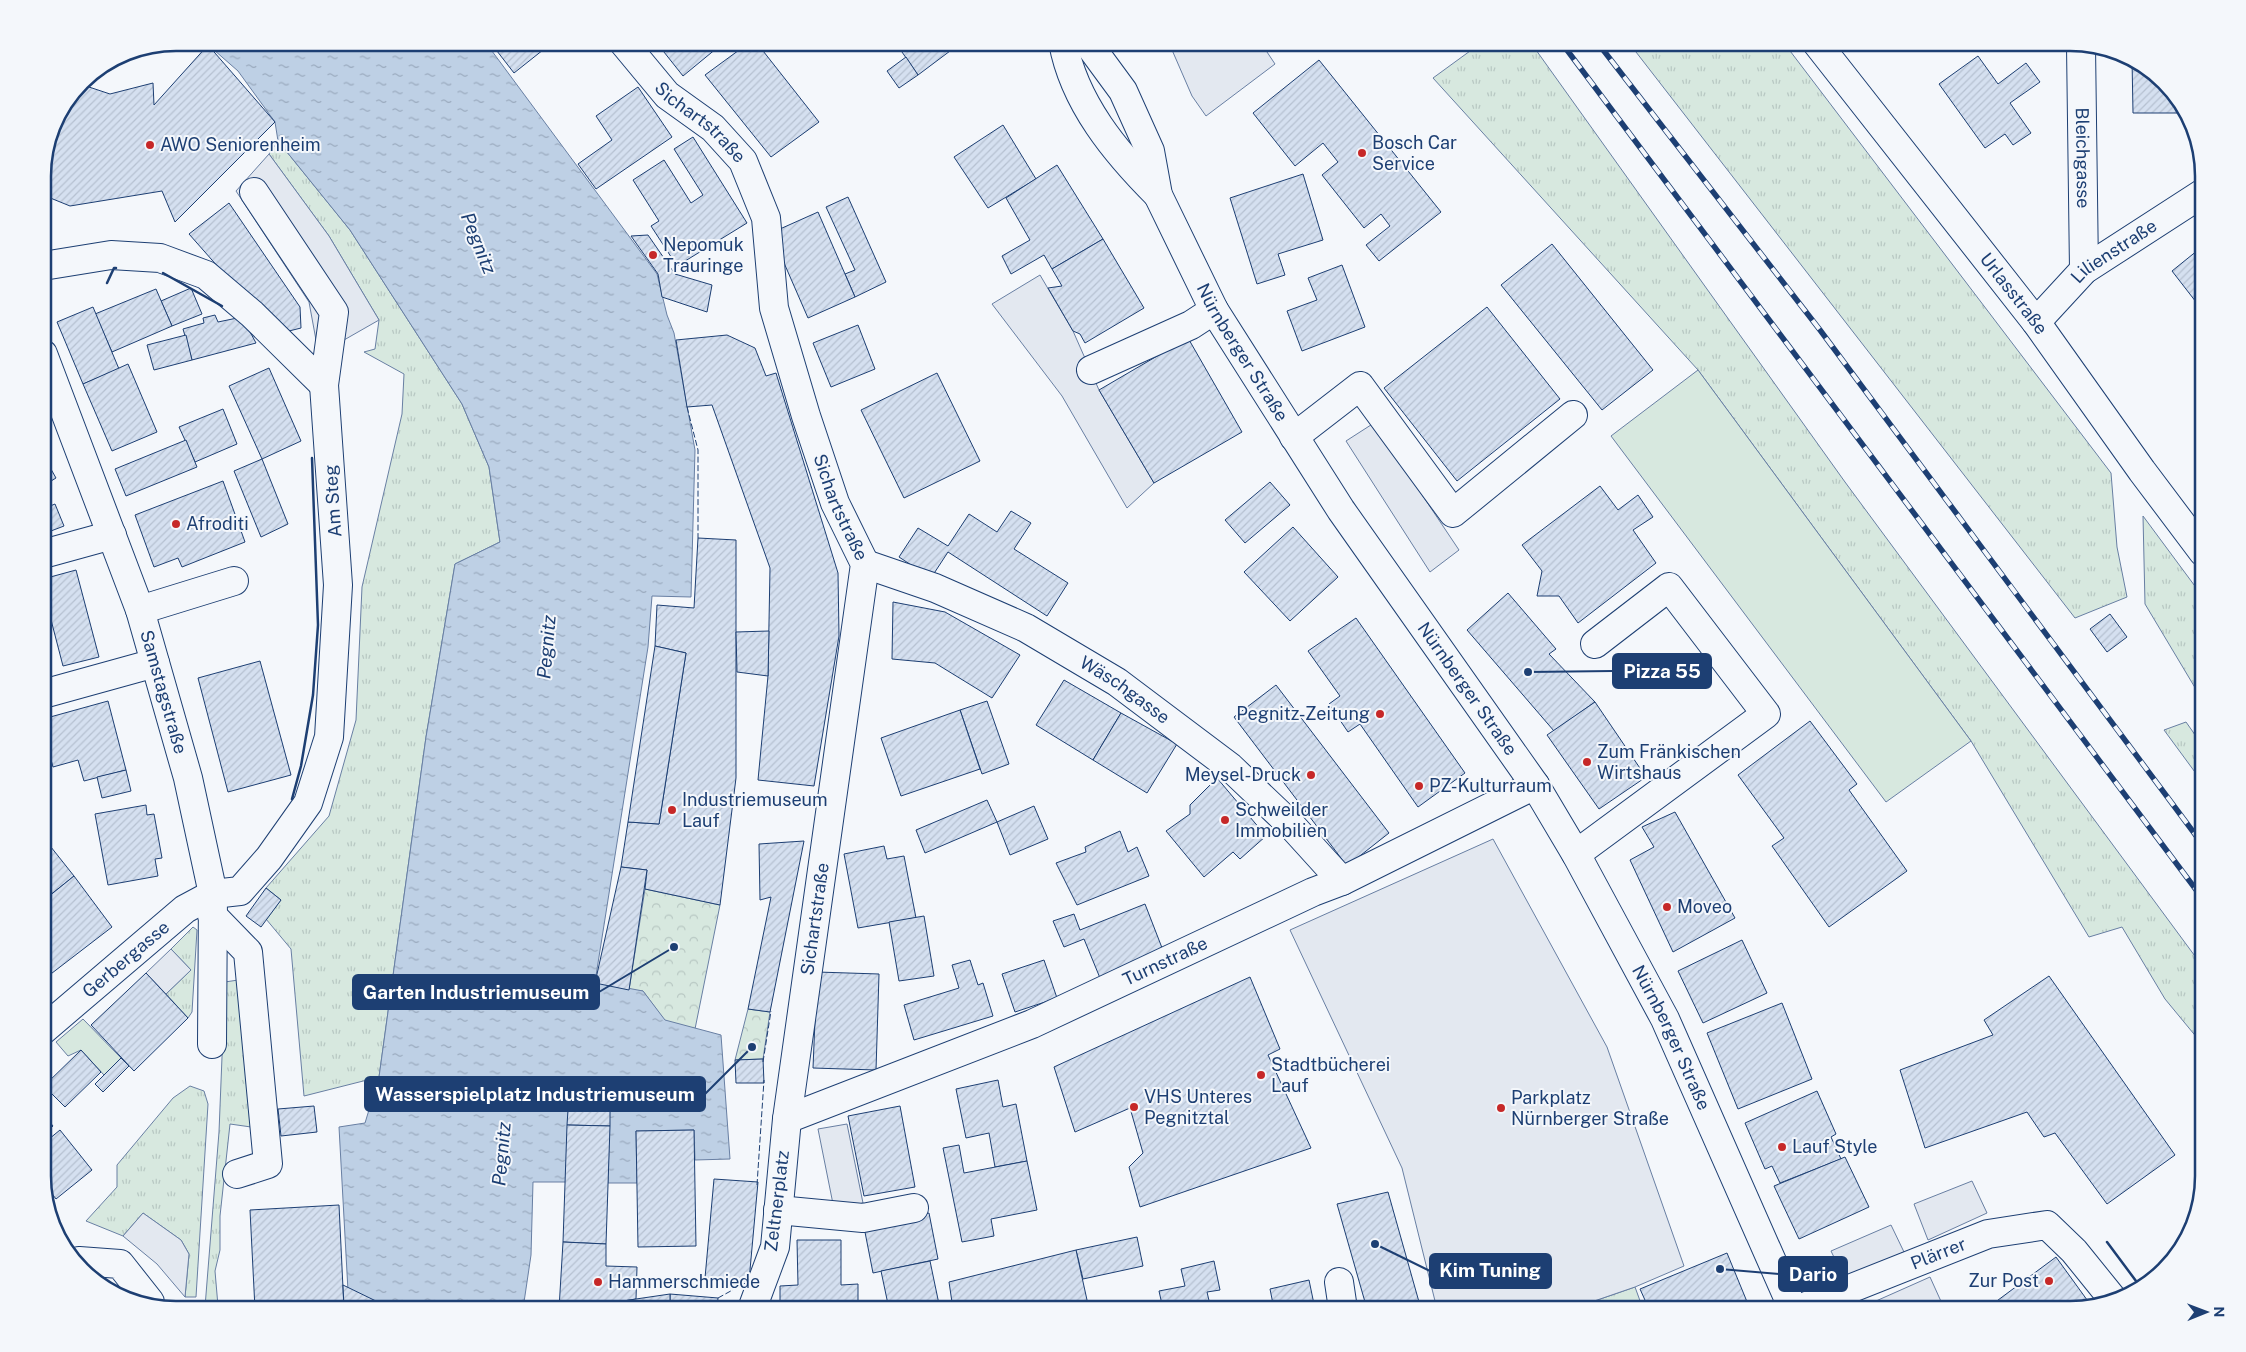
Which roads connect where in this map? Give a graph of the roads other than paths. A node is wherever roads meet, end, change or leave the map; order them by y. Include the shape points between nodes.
1 (630, 51) edge
2 (1065, 51) edge
3 (1093, 51) edge
4 (1823, 51) edge
5 (2081, 52) edge
6 (254, 192) dead end
7 (1158, 195) junction
8 (2194, 199) edge
9 (52, 265) edge
10 (2084, 270) junction
11 (1214, 310) junction
12 (2036, 322) junction
13 (1090, 370) dead end
14 (52, 378) edge
15 (324, 386) junction
16 (1573, 415) dead end
17 (1294, 437) junction
18 (112, 535) junction
19 (2194, 541) edge
20 (52, 552) edge
21 (865, 564) junction
22 (234, 581) dead end
23 (140, 610) junction
24 (1595, 644) dead end
25 (155, 663) junction
26 (52, 692) edge
27 (1535, 785) junction
28 (1576, 854) junction
29 (1342, 881) junction
30 (212, 905) junction
31 (52, 1022) edge
32 (212, 1044) dead end
33 (787, 1119) junction
34 (237, 1174) dead end
35 (914, 1208) dead end
36 (778, 1210) junction
37 (86, 1261) edge
38 (1339, 1282) dead end
39 (2109, 1294) edge
40 (146, 1296) edge
41 (755, 1301) edge
42 (1342, 1301) edge
43 (1789, 1301) edge
44 (1822, 1301) edge

1 - 21 street, Sichartstraße via 667,95 714,128 743,161 766,218 774,308 806,416 835,503
2 - 7 street, Nürnberger Straße via 1068,68 1092,116 1126,164
3 - 7 street, Nürnberger Straße via 1123,91 1150,150
4 - 12 street, Urlasstraße
5 - 10 street, Bleichgasse
6 - 15 street, Am Steg via 334,312
7 - 11 street, Nürnberger Straße
8 - 10 street, Lilienstraße
9 - 15 street via 111,255 160,258 206,275 252,314
10 - 12 street, Lilienstraße
11 - 13 street via 1191,325
11 - 17 street, Nürnberger Straße
12 - 19 street, Urlasstraße
14 - 18 street, Samstagstraße
15 - 30 street, Am Steg via 338,585 329,737 308,803 269,858 240,891
16 - 17 street via 1453,513 1360,386
17 - 27 street, Nürnberger Straße via 1341,510
18 - 20 street
18 - 23 street, Samstagstraße
21 - 29 street, Wäschgasse via 934,588 1026,628 1117,682 1230,767 1293,827
21 - 33 street, Sichartstraße
22 - 23 street
23 - 25 street, Samstagstraße
24 - 28 street via 1669,587 1766,714
25 - 26 street
25 - 30 street, Samstagstraße via 188,778
27 - 28 street, Nürnberger Straße
27 - 29 street, Turnstraße
28 - 43 street, Nürnberger Straße via 1665,1019
29 - 33 street, Turnstraße via 1032,1024
30 - 31 street, Gerbergasse via 185,909
30 - 32 street, Samstagstraße
30 - 34 street via 248,952 268,1164
33 - 36 street, Zeltnerplatz
35 - 36 street via 863,1218
36 - 41 street, Zeltnerplatz via 775,1247
37 - 40 street via 120,1264
38 - 42 street
39 - 44 street, Plärrer via 2074,1251 2047,1225 1988,1234

